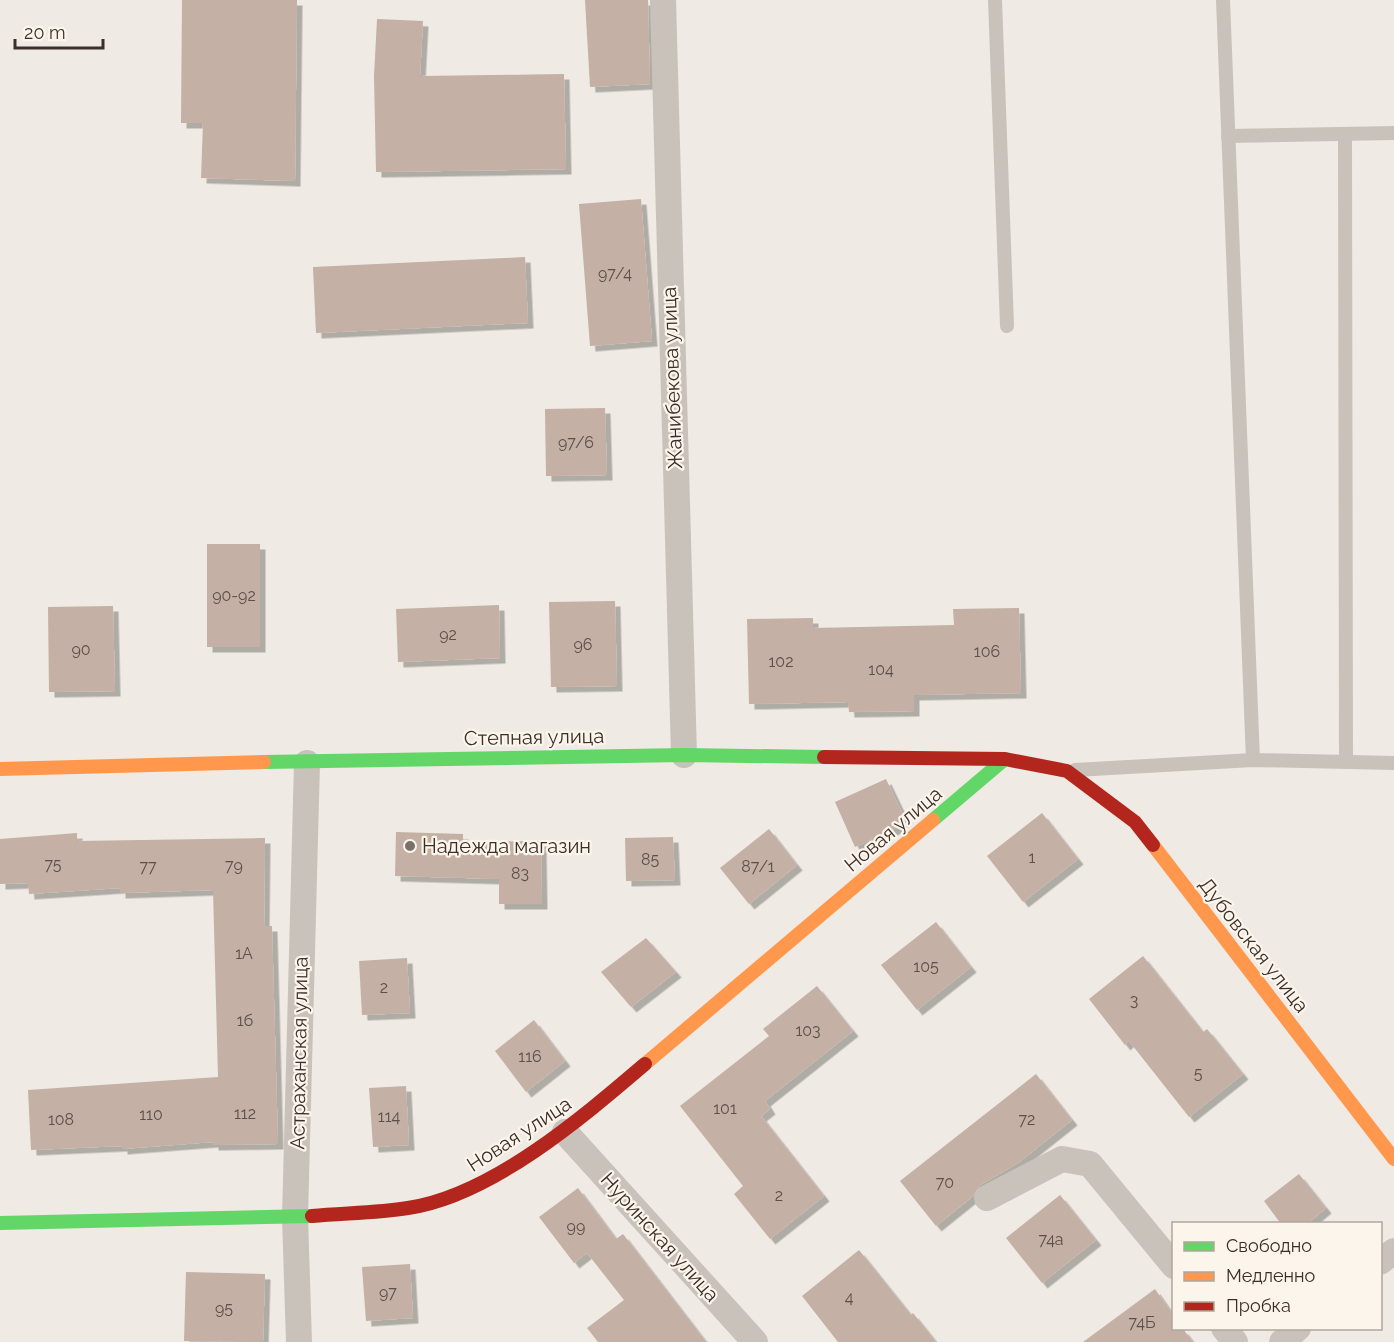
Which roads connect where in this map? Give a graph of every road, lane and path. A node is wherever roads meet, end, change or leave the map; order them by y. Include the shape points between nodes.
1 (663, 0) edge
2 (995, 0) edge
3 (1223, 0) edge
4 (1394, 133) edge
5 (1345, 134) junction
6 (1228, 136) junction
7 (1007, 327) dead end
8 (684, 755) junction
9 (1005, 759) junction
10 (1253, 760) junction
11 (1346, 762) junction
12 (307, 763) junction
13 (1394, 763) edge
14 (0, 769) edge
15 (1067, 771) junction
16 (565, 1132) junction
17 (1394, 1159) edge
18 (987, 1198) dead end
19 (295, 1217) junction
20 (0, 1223) edge
21 (1394, 1251) edge
22 (1382, 1260) edge
23 (1172, 1265) edge
24 (1225, 1330) edge
25 (1297, 1330) edge
26 (299, 1342) edge
27 (755, 1342) edge
28 (1235, 1342) edge
29 (1282, 1342) edge

1 - 8 street, Жанибекова улица
2 - 7 lane
3 - 6 lane
4 - 5 lane
5 - 6 lane
5 - 11 lane
6 - 10 lane
8 - 9 main road, Степная улица
8 - 12 main road, Степная улица
9 - 15 main road, Степная улица
9 - 16 main road, Новая улица
10 - 11 lane
10 - 15 lane
11 - 13 lane
12 - 14 main road, Степная улица
12 - 19 street, Астраханская улица
15 - 17 main road, Дубовская улица via 1135,822
16 - 19 main road, Новая улица via 469,1188 410,1208
16 - 27 street, Нуринская улица
18 - 23 street via 1062,1159 1090,1164
19 - 20 main road, Новая улица
19 - 26 street, Астраханская улица
21 - 22 street
24 - 28 street
25 - 29 street

